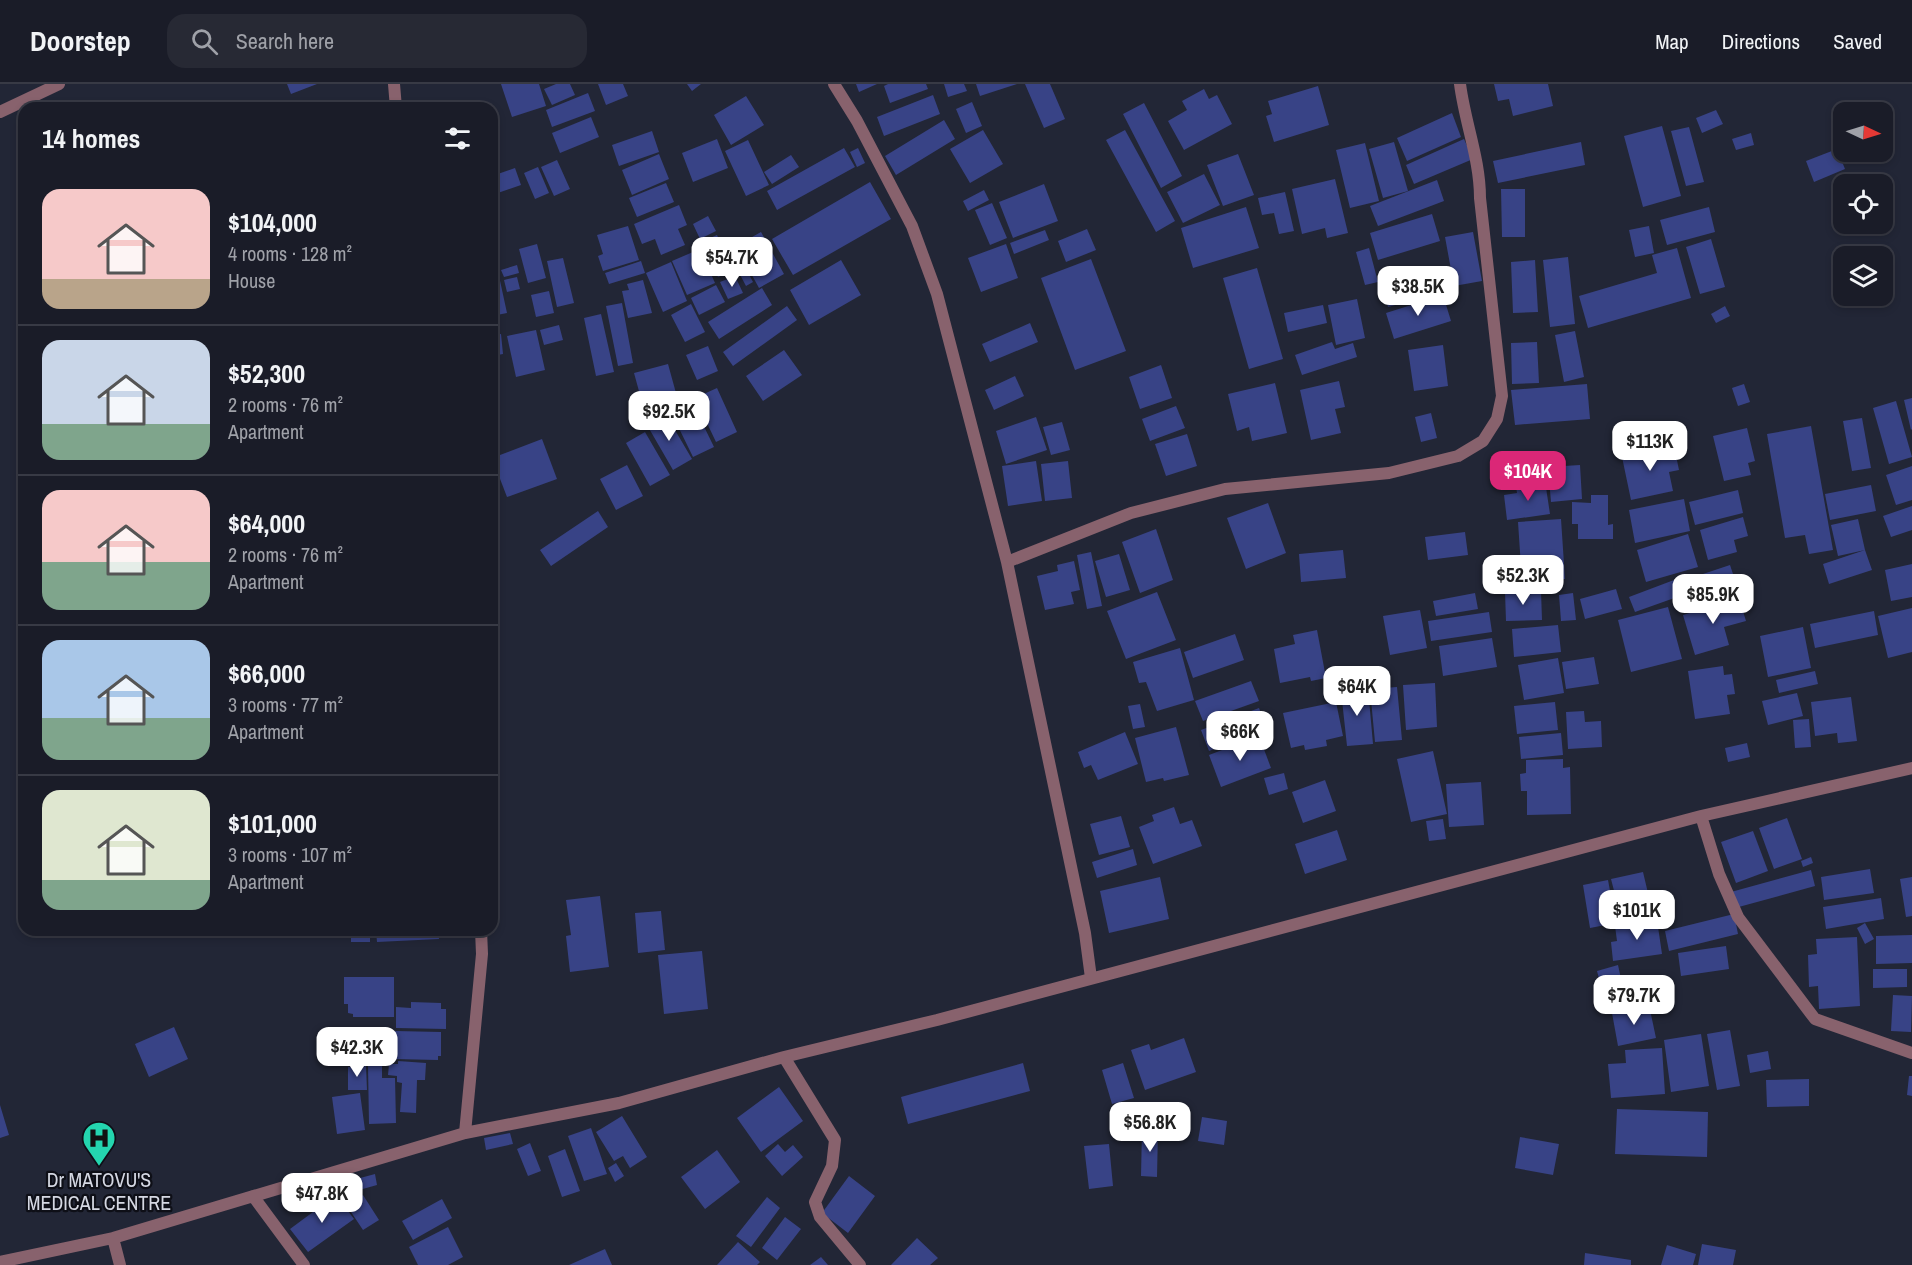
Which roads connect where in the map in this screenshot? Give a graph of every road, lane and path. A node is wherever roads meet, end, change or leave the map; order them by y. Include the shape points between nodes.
1 (59, 84) edge
2 (394, 84) edge
3 (834, 84) edge
4 (1460, 84) edge
5 (21, 102) edge
6 (396, 102) edge
7 (18, 103) edge
8 (0, 112) edge
9 (1007, 562) junction
10 (1912, 768) edge
11 (1701, 816) junction
12 (481, 936) edge
13 (1090, 978) junction
14 (1912, 1053) edge
15 (784, 1057) junction
16 (465, 1133) junction
17 (253, 1197) junction
18 (113, 1238) junction
19 (0, 1262) edge
20 (120, 1265) edge
21 (304, 1265) edge
22 (860, 1265) edge

1 - 5 street
2 - 6 street
3 - 9 street via 912,226 938,294
4 - 9 street via 1468,135 1480,173 1502,396 1497,419 1483,441 1458,456 1389,473 1225,489 1141,510
7 - 8 street
9 - 13 street
10 - 11 street
11 - 13 street
11 - 14 street via 1719,874 1738,917 1815,1019
12 - 16 street
13 - 15 street
15 - 16 street via 619,1103
15 - 22 street via 835,1140 832,1166 815,1202 820,1217
16 - 17 street
17 - 18 street
17 - 21 street
18 - 19 street
18 - 20 street

